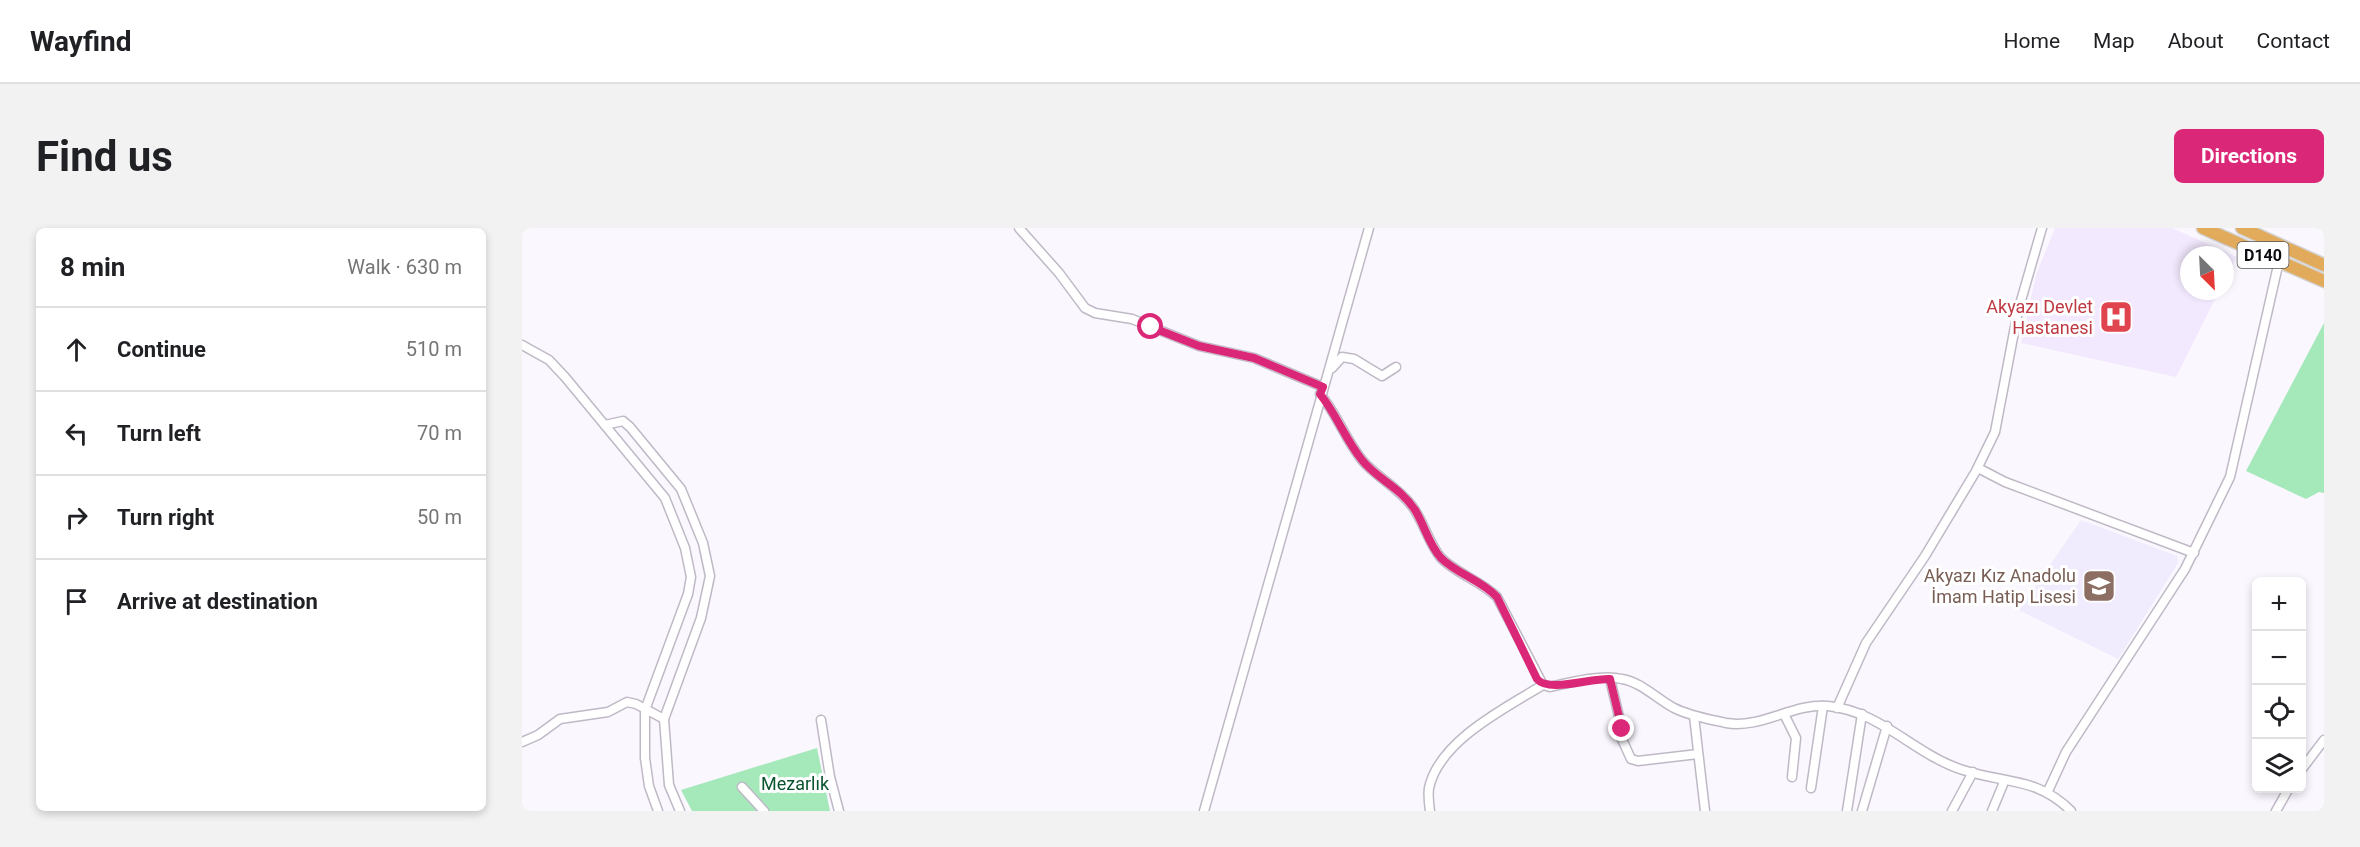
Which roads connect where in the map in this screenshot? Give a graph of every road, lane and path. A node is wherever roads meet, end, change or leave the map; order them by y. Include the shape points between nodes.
1 (1019, 228) edge
2 (1370, 228) edge
3 (2042, 228) edge
4 (2203, 228) edge
5 (2242, 228) edge
6 (2279, 261) junction
7 (2324, 266) edge
8 (2324, 281) edge
9 (522, 345) edge
10 (1396, 367) dead end
11 (1328, 373) junction
12 (1322, 391) junction
13 (605, 425) junction
14 (1978, 468) junction
15 (2194, 553) junction
16 (1610, 679) junction
17 (1543, 685) junction
18 (1823, 706) junction
19 (1837, 708) junction
20 (645, 710) junction
21 (1784, 714) junction
22 (1862, 714) junction
23 (1694, 716) junction
24 (664, 719) junction
25 (821, 720) dead end
26 (1887, 726) junction
27 (2324, 740) edge
28 (522, 742) edge
29 (1698, 754) junction
30 (2306, 763) edge
31 (1973, 772) junction
32 (1792, 777) dead end
33 (2004, 782) junction
34 (742, 787) dead end
35 (1811, 788) dead end
36 (2048, 791) junction
37 (2287, 793) edge
38 (658, 811) edge
39 (680, 811) edge
40 (764, 811) edge
41 (839, 811) edge
42 (1204, 811) edge
43 (1430, 811) edge
44 (1704, 811) edge
45 (1847, 811) edge
46 (1862, 811) edge
47 (1952, 811) edge
48 (1992, 811) edge
49 (2071, 811) edge
50 (2276, 811) edge

1 - 12 street via 1085,308 1132,318 1199,346 1254,358
2 - 11 street
3 - 14 street via 2018,311 1995,432
4 - 6 highway, D140
5 - 7 highway, D140
6 - 8 highway, D140
6 - 15 street via 2230,477
9 - 13 street via 549,360
10 - 11 street via 1382,376 1354,359 1342,357
11 - 12 street
12 - 17 street via 1353,448 1410,503 1443,560 1488,587 1497,597
12 - 42 street
13 - 20 street via 665,498 685,548 691,577 683,612
13 - 24 street via 623,421 681,489 703,543 710,576 707,598
14 - 15 street via 2005,482
14 - 19 street via 1866,643
15 - 36 street via 2067,752
16 - 17 street
16 - 23 street via 1633,682
16 - 29 street via 1621,737 1631,759
17 - 43 street via 1470,732 1451,750 1434,773 1428,790
18 - 19 street
18 - 21 street via 1807,706
18 - 35 street
19 - 22 street
20 - 24 street
20 - 28 street via 627,702 608,712 560,719
20 - 38 street via 645,758
21 - 23 street via 1756,723 1729,723
21 - 32 street via 1796,738
22 - 26 street
22 - 45 street
23 - 29 street
24 - 39 street via 669,784
25 - 41 street
26 - 31 street via 1934,756
26 - 46 street
27 - 30 street
29 - 44 street
31 - 33 street
31 - 47 street
33 - 36 street via 2034,785
33 - 48 street
34 - 40 street
36 - 49 street
37 - 50 street

